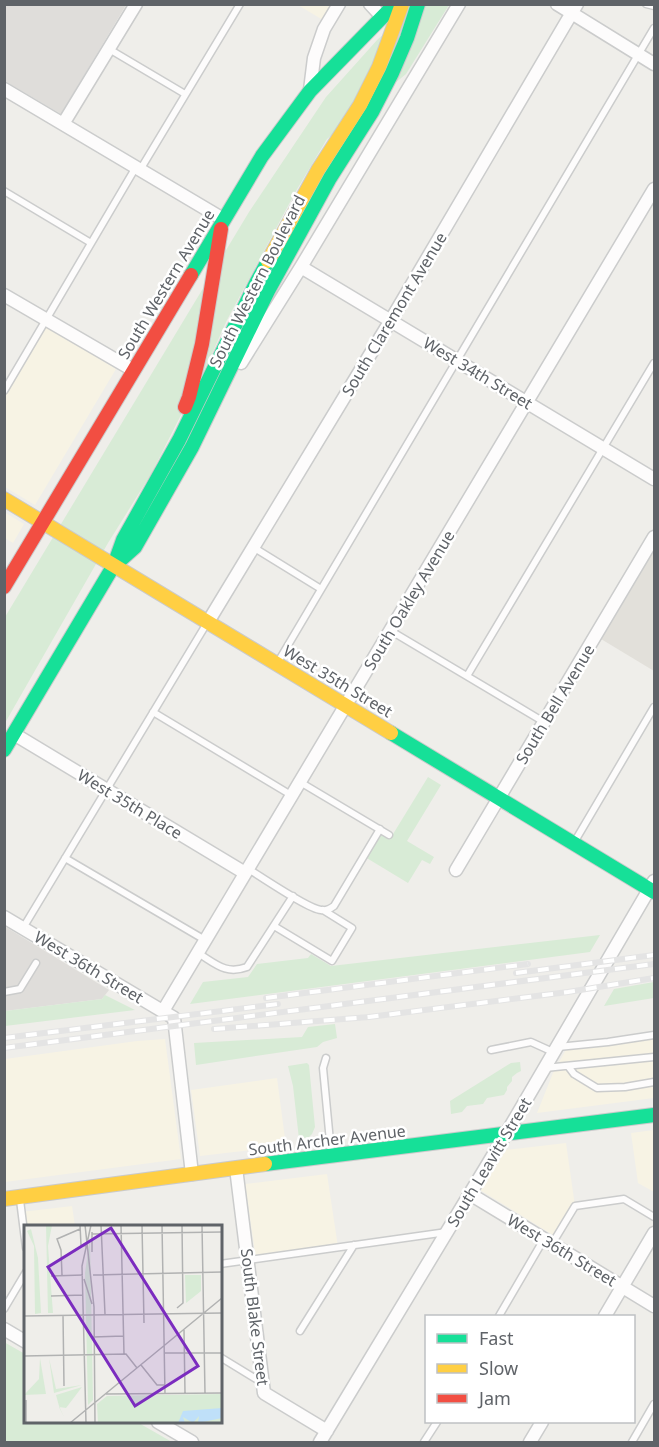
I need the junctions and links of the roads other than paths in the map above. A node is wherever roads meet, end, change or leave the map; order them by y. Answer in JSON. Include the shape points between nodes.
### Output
{"nodes":[{"id":1,"x":136,"y":4,"type":"edge"},
{"id":2,"x":240,"y":4,"type":"edge"},
{"id":3,"x":339,"y":4,"type":"edge"},
{"id":4,"x":370,"y":4,"type":"edge"},
{"id":5,"x":395,"y":4,"type":"edge"},
{"id":6,"x":402,"y":4,"type":"edge"},
{"id":7,"x":459,"y":4,"type":"edge"},
{"id":8,"x":557,"y":4,"type":"edge"},
{"id":9,"x":646,"y":4,"type":"edge"},
{"id":10,"x":418,"y":6,"type":"edge"},
{"id":11,"x":654,"y":6,"type":"edge"},
{"id":12,"x":574,"y":9,"type":"edge"},
{"id":13,"x":382,"y":17,"type":"junction"},
{"id":14,"x":654,"y":28,"type":"edge"},
{"id":15,"x":109,"y":48,"type":"junction"},
{"id":16,"x":639,"y":54,"type":"junction"},
{"id":17,"x":654,"y":63,"type":"edge"},
{"id":18,"x":4,"y":89,"type":"edge"},
{"id":19,"x":310,"y":91,"type":"junction"},
{"id":20,"x":185,"y":94,"type":"junction"},
{"id":21,"x":63,"y":124,"type":"junction"},
{"id":22,"x":138,"y":168,"type":"junction"},
{"id":23,"x":654,"y":189,"type":"edge"},
{"id":24,"x":4,"y":191,"type":"edge"},
{"id":25,"x":223,"y":219,"type":"junction"},
{"id":26,"x":92,"y":243,"type":"junction"},
{"id":27,"x":301,"y":267,"type":"junction"},
{"id":28,"x":4,"y":295,"type":"edge"},
{"id":29,"x":47,"y":320,"type":"junction"},
{"id":30,"x":391,"y":320,"type":"junction"},
{"id":31,"x":457,"y":360,"type":"junction"},
{"id":32,"x":654,"y":363,"type":"edge"},
{"id":33,"x":133,"y":370,"type":"junction"},
{"id":34,"x":4,"y":392,"type":"edge"},
{"id":35,"x":527,"y":402,"type":"junction"},
{"id":36,"x":208,"y":415,"type":"junction"},
{"id":37,"x":604,"y":448,"type":"junction"},
{"id":38,"x":654,"y":479,"type":"edge"},
{"id":39,"x":156,"y":482,"type":"junction"},
{"id":40,"x":4,"y":499,"type":"edge"},
{"id":41,"x":43,"y":522,"type":"junction"},
{"id":42,"x":654,"y":537,"type":"edge"},
{"id":43,"x":253,"y":547,"type":"junction"},
{"id":44,"x":114,"y":565,"type":"junction"},
{"id":45,"x":4,"y":587,"type":"edge"},
{"id":46,"x":321,"y":589,"type":"junction"},
{"id":47,"x":208,"y":622,"type":"junction"},
{"id":48,"x":390,"y":631,"type":"junction"},
{"id":49,"x":277,"y":664,"type":"junction"},
{"id":50,"x":467,"y":676,"type":"junction"},
{"id":51,"x":346,"y":705,"type":"junction"},
{"id":52,"x":654,"y":707,"type":"edge"},
{"id":53,"x":153,"y":712,"type":"junction"},
{"id":54,"x":545,"y":722,"type":"junction"},
{"id":55,"x":14,"y":734,"type":"junction"},
{"id":56,"x":4,"y":750,"type":"edge"},
{"id":57,"x":300,"y":782,"type":"junction"},
{"id":58,"x":106,"y":789,"type":"junction"},
{"id":59,"x":292,"y":796,"type":"junction"},
{"id":60,"x":500,"y":798,"type":"junction"},
{"id":61,"x":380,"y":829,"type":"junction"},
{"id":62,"x":389,"y":835,"type":"dead end"},
{"id":63,"x":573,"y":843,"type":"junction"},
{"id":64,"x":65,"y":858,"type":"junction"},
{"id":65,"x":456,"y":870,"type":"dead end"},
{"id":66,"x":247,"y":871,"type":"junction"},
{"id":67,"x":653,"y":887,"type":"edge"},
{"id":68,"x":293,"y":896,"type":"junction"},
{"id":69,"x":323,"y":910,"type":"junction"},
{"id":70,"x":4,"y":917,"type":"edge"},
{"id":71,"x":274,"y":926,"type":"junction"},
{"id":72,"x":23,"y":928,"type":"junction"},
{"id":73,"x":205,"y":940,"type":"junction"},
{"id":74,"x":198,"y":953,"type":"junction"},
{"id":75,"x":36,"y":963,"type":"dead end"},
{"id":76,"x":4,"y":992,"type":"edge"},
{"id":77,"x":168,"y":1014,"type":"junction"},
{"id":78,"x":654,"y":1035,"type":"edge"},
{"id":79,"x":491,"y":1050,"type":"dead end"},
{"id":80,"x":555,"y":1050,"type":"junction"},
{"id":81,"x":326,"y":1058,"type":"dead end"},
{"id":82,"x":654,"y":1058,"type":"edge"},
{"id":83,"x":568,"y":1066,"type":"junction"},
{"id":84,"x":545,"y":1068,"type":"junction"},
{"id":85,"x":654,"y":1082,"type":"edge"},
{"id":86,"x":654,"y":1115,"type":"edge"},
{"id":87,"x":506,"y":1134,"type":"junction"},
{"id":88,"x":331,"y":1155,"type":"junction"},
{"id":89,"x":236,"y":1168,"type":"junction"},
{"id":90,"x":192,"y":1174,"type":"junction"},
{"id":91,"x":470,"y":1194,"type":"junction"},
{"id":92,"x":19,"y":1197,"type":"junction"},
{"id":93,"x":4,"y":1199,"type":"edge"},
{"id":94,"x":654,"y":1217,"type":"edge"},
{"id":95,"x":448,"y":1232,"type":"junction"},
{"id":96,"x":24,"y":1233,"type":"edge"},
{"id":97,"x":654,"y":1233,"type":"edge"},
{"id":98,"x":548,"y":1241,"type":"junction"},
{"id":99,"x":354,"y":1245,"type":"junction"},
{"id":100,"x":248,"y":1260,"type":"junction"},
{"id":101,"x":222,"y":1264,"type":"edge"},
{"id":102,"x":24,"y":1275,"type":"edge"},
{"id":103,"x":622,"y":1286,"type":"junction"},
{"id":104,"x":654,"y":1306,"type":"edge"},
{"id":105,"x":4,"y":1309,"type":"edge"},
{"id":106,"x":500,"y":1315,"type":"edge"},
{"id":107,"x":606,"y":1315,"type":"edge"},
{"id":108,"x":4,"y":1329,"type":"edge"},
{"id":109,"x":300,"y":1331,"type":"dead end"},
{"id":110,"x":24,"y":1341,"type":"edge"},
{"id":111,"x":222,"y":1359,"type":"edge"},
{"id":112,"x":263,"y":1383,"type":"junction"},
{"id":113,"x":654,"y":1404,"type":"edge"},
{"id":114,"x":160,"y":1423,"type":"edge"},
{"id":115,"x":436,"y":1423,"type":"edge"},
{"id":116,"x":541,"y":1423,"type":"edge"},
{"id":117,"x":327,"y":1431,"type":"junction"},
{"id":118,"x":192,"y":1443,"type":"edge"},
{"id":119,"x":321,"y":1443,"type":"edge"},
{"id":120,"x":424,"y":1443,"type":"edge"},
{"id":121,"x":530,"y":1443,"type":"edge"},
{"id":122,"x":632,"y":1443,"type":"edge"}],
"edges":[{"from":1,"to":15,"type":"street"},
{"from":2,"to":20,"type":"lane"},
{"from":3,"to":19,"type":"street","via":[[324,29],[314,58]]},
{"from":4,"to":13,"type":"street"},
{"from":5,"to":13,"type":"main road","name":"South Western Avenue"},
{"from":6,"to":39,"type":"main road","name":"South Western Boulevard","via":[[379,68],[360,105],[318,170],[255,285]]},
{"from":7,"to":27,"type":"street"},
{"from":8,"to":12,"type":"street"},
{"from":9,"to":11,"type":"lane"},
{"from":10,"to":36,"type":"main road","name":"South Western Boulevard","via":[[392,74],[272,282]]},
{"from":12,"to":16,"type":"street"},
{"from":12,"to":30,"type":"street","name":"South Claremont Avenue"},
{"from":13,"to":19,"type":"main road","name":"South Western Avenue"},
{"from":14,"to":16,"type":"lane"},
{"from":15,"to":20,"type":"lane"},
{"from":15,"to":21,"type":"street"},
{"from":16,"to":17,"type":"street"},
{"from":16,"to":31,"type":"lane"},
{"from":18,"to":21,"type":"street"},
{"from":19,"to":25,"type":"main road","name":"South Western Avenue","via":[[262,156]]},
{"from":20,"to":22,"type":"lane"},
{"from":21,"to":22,"type":"street"},
{"from":22,"to":25,"type":"street"},
{"from":22,"to":26,"type":"lane"},
{"from":23,"to":35,"type":"street","name":"South Oakley Avenue"},
{"from":24,"to":26,"type":"lane"},
{"from":25,"to":33,"type":"main road","name":"South Western Avenue"},
{"from":25,"to":39,"type":"main road","via":[[189,397]]},
{"from":26,"to":29,"type":"lane"},
{"from":27,"to":30,"type":"street","name":"West 34th Street"},
{"from":27,"to":36,"type":"street"},
{"from":28,"to":29,"type":"street"},
{"from":29,"to":33,"type":"street"},
{"from":29,"to":34,"type":"lane"},
{"from":30,"to":31,"type":"street","name":"West 34th Street"},
{"from":30,"to":43,"type":"street","name":"South Claremont Avenue"},
{"from":31,"to":35,"type":"street","name":"West 34th Street"},
{"from":31,"to":46,"type":"lane"},
{"from":32,"to":37,"type":"lane"},
{"from":33,"to":41,"type":"main road","name":"South Western Avenue"},
{"from":35,"to":37,"type":"street","name":"West 34th Street"},
{"from":35,"to":48,"type":"street","name":"South Oakley Avenue"},
{"from":36,"to":44,"type":"main road","name":"South Western Boulevard","via":[[135,547]]},
{"from":37,"to":38,"type":"street","name":"West 34th Street"},
{"from":37,"to":50,"type":"lane"},
{"from":39,"to":44,"type":"main road","name":"South Western Boulevard","via":[[123,540]]},
{"from":40,"to":41,"type":"main road","name":"West 35th Street"},
{"from":41,"to":44,"type":"main road","name":"West 35th Street"},
{"from":41,"to":45,"type":"main road","name":"South Western Avenue"},
{"from":42,"to":54,"type":"street","name":"South Bell Avenue"},
{"from":43,"to":46,"type":"lane"},
{"from":43,"to":47,"type":"street","name":"South Claremont Avenue"},
{"from":44,"to":47,"type":"main road","name":"West 35th Street"},
{"from":44,"to":55,"type":"main road","name":"South Western Boulevard"},
{"from":46,"to":49,"type":"lane"},
{"from":47,"to":49,"type":"main road","name":"West 35th Street"},
{"from":47,"to":53,"type":"lane"},
{"from":48,"to":50,"type":"lane"},
{"from":48,"to":51,"type":"street","name":"South Oakley Avenue"},
{"from":49,"to":51,"type":"main road","name":"West 35th Street"},
{"from":50,"to":54,"type":"lane"},
{"from":51,"to":57,"type":"street","name":"South Oakley Avenue"},
{"from":51,"to":60,"type":"main road","name":"West 35th Street"},
{"from":52,"to":63,"type":"lane"},
{"from":53,"to":58,"type":"lane"},
{"from":53,"to":59,"type":"lane"},
{"from":54,"to":60,"type":"street","name":"South Bell Avenue"},
{"from":55,"to":56,"type":"main road","name":"South Western Boulevard"},
{"from":55,"to":58,"type":"street","name":"West 35th Place"},
{"from":57,"to":59,"type":"street","name":"South Oakley Avenue"},
{"from":57,"to":61,"type":"lane"},
{"from":58,"to":64,"type":"lane"},
{"from":58,"to":66,"type":"street","name":"West 35th Place"},
{"from":59,"to":66,"type":"street","name":"South Oakley Avenue"},
{"from":60,"to":63,"type":"main road","name":"West 35th Street"},
{"from":60,"to":65,"type":"street","name":"South Bell Avenue"},
{"from":61,"to":62,"type":"lane"},
{"from":61,"to":69,"type":"lane","via":[[334,906]]},
{"from":63,"to":67,"type":"main road","name":"West 35th Street"},
{"from":64,"to":72,"type":"lane"},
{"from":64,"to":73,"type":"lane"},
{"from":66,"to":68,"type":"lane"},
{"from":66,"to":73,"type":"street","name":"South Oakley Avenue"},
{"from":67,"to":80,"type":"street","name":"South Leavitt Street"},
{"from":68,"to":69,"type":"lane"},
{"from":68,"to":71,"type":"lane"},
{"from":69,"to":71,"type":"lane","via":[[352,928],[332,961]]},
{"from":70,"to":72,"type":"street","name":"West 36th Street"},
{"from":71,"to":74,"type":"lane","via":[[247,967],[237,971],[226,970]]},
{"from":72,"to":77,"type":"street","name":"West 36th Street"},
{"from":73,"to":74,"type":"street","name":"South Oakley Avenue"},
{"from":74,"to":77,"type":"street","name":"South Oakley Avenue"},
{"from":75,"to":76,"type":"lane","via":[[20,989]]},
{"from":77,"to":90,"type":"street"},
{"from":78,"to":80,"type":"lane"},
{"from":79,"to":80,"type":"lane","via":[[531,1042]]},
{"from":80,"to":84,"type":"street","name":"South Leavitt Street"},
{"from":81,"to":88,"type":"lane","via":[[322,1068]]},
{"from":82,"to":83,"type":"lane"},
{"from":83,"to":84,"type":"lane"},
{"from":83,"to":85,"type":"lane","via":[[597,1088]]},
{"from":84,"to":87,"type":"street","name":"South Leavitt Street"},
{"from":86,"to":87,"type":"main road","name":"South Archer Avenue"},
{"from":87,"to":88,"type":"main road","name":"South Archer Avenue"},
{"from":87,"to":91,"type":"street","name":"South Leavitt Street"},
{"from":88,"to":89,"type":"main road","name":"South Archer Avenue"},
{"from":89,"to":90,"type":"main road","name":"South Archer Avenue"},
{"from":89,"to":100,"type":"street","name":"South Blake Street"},
{"from":90,"to":92,"type":"main road","name":"South Archer Avenue"},
{"from":91,"to":95,"type":"street","name":"South Leavitt Street"},
{"from":91,"to":98,"type":"street","name":"West 36th Street"},
{"from":92,"to":93,"type":"main road","name":"South Archer Avenue"},
{"from":92,"to":96,"type":"lane"},
{"from":94,"to":98,"type":"lane","via":[[624,1199],[575,1206]]},
{"from":95,"to":99,"type":"lane"},
{"from":95,"to":117,"type":"street","name":"South Leavitt Street"},
{"from":97,"to":103,"type":"street"},
{"from":98,"to":103,"type":"street","name":"West 36th Street"},
{"from":98,"to":106,"type":"lane"},
{"from":99,"to":100,"type":"lane"},
{"from":99,"to":109,"type":"lane"},
{"from":100,"to":101,"type":"lane"},
{"from":100,"to":112,"type":"street","name":"South Blake Street"},
{"from":102,"to":105,"type":"lane"},
{"from":103,"to":104,"type":"street","name":"West 36th Street"},
{"from":103,"to":107,"type":"street"},
{"from":108,"to":110,"type":"street"},
{"from":111,"to":112,"type":"lane"},
{"from":112,"to":117,"type":"street","name":"South Blake Street","via":[[264,1393]]},
{"from":113,"to":122,"type":"lane"},
{"from":114,"to":118,"type":"street"},
{"from":115,"to":120,"type":"lane"},
{"from":116,"to":121,"type":"street"},
{"from":117,"to":119,"type":"street","name":"South Leavitt Street"}]}
